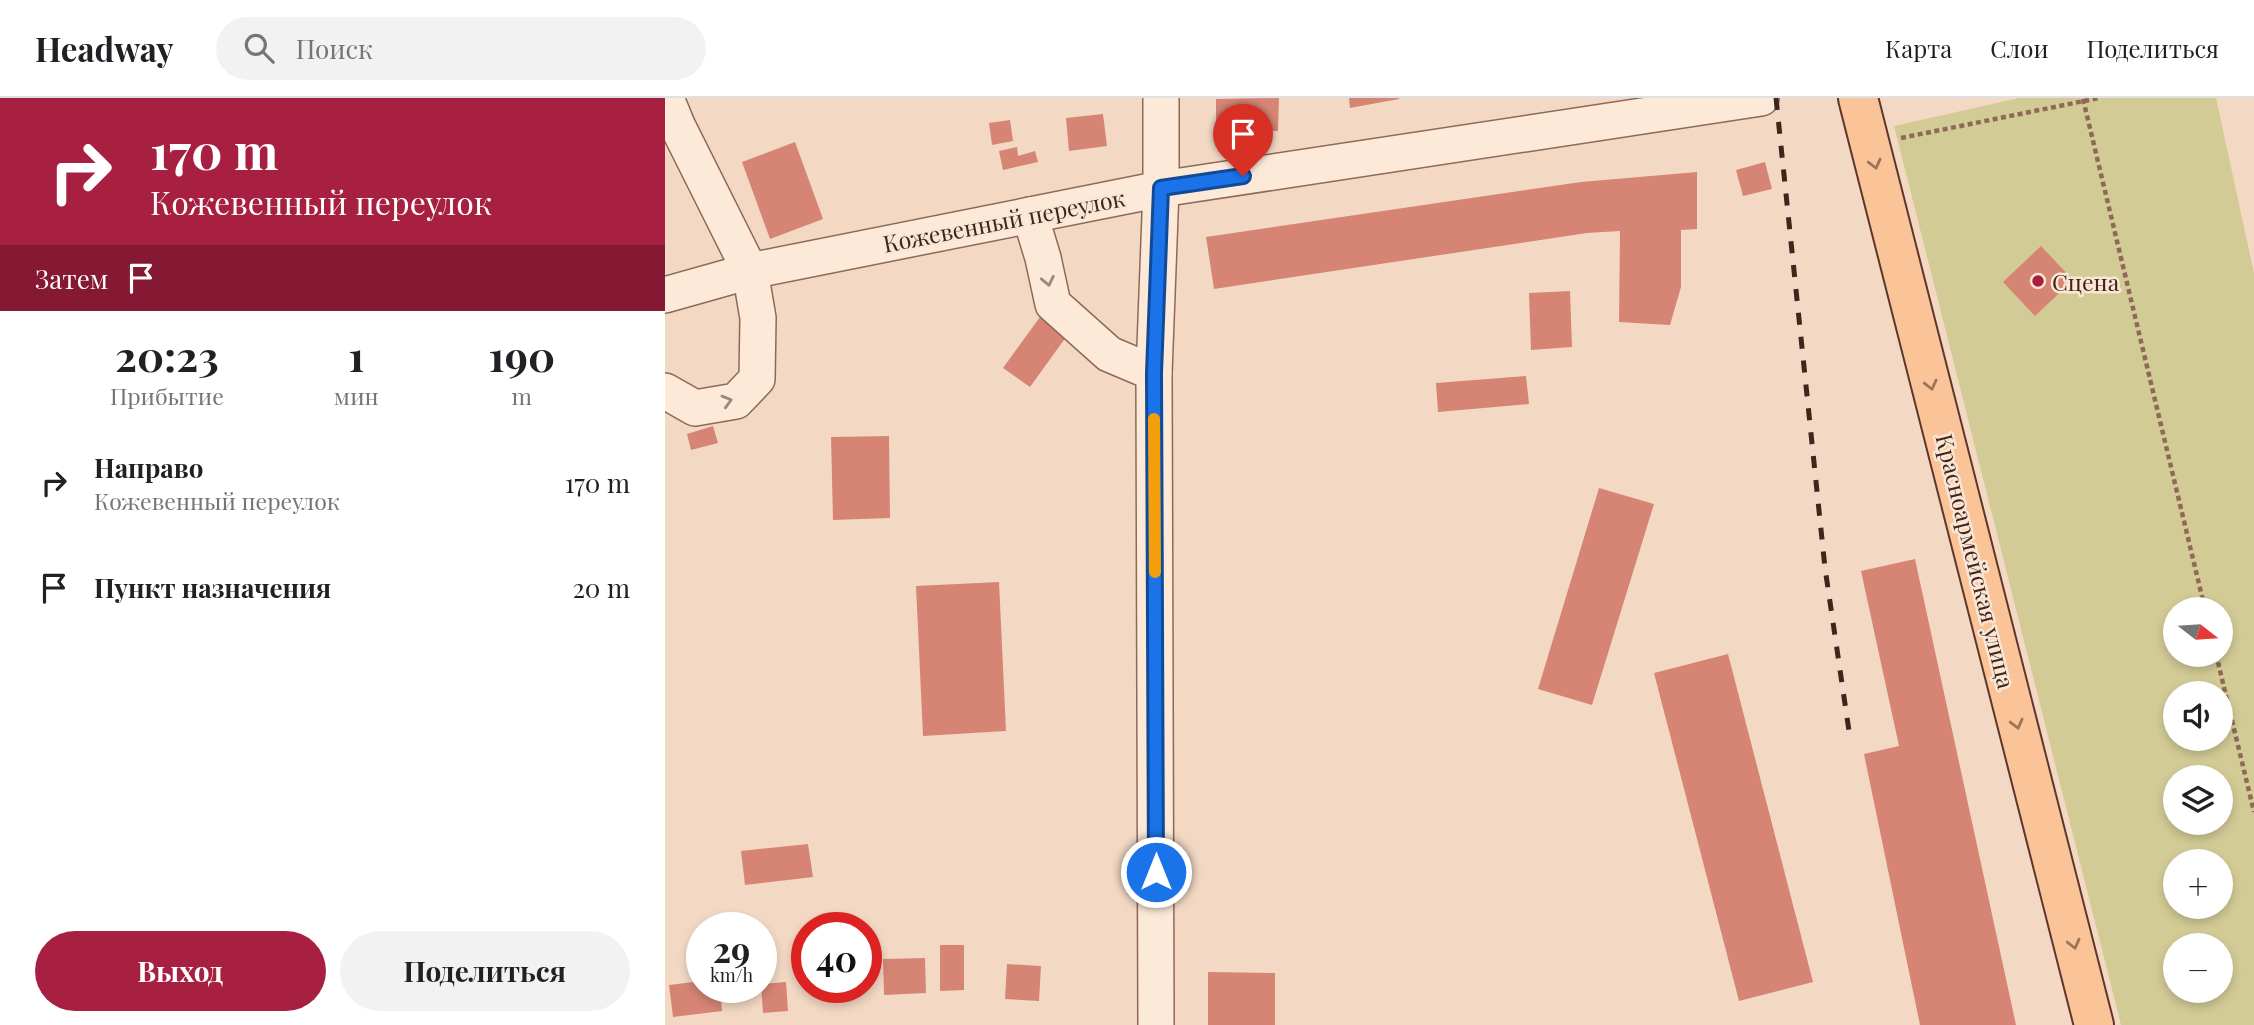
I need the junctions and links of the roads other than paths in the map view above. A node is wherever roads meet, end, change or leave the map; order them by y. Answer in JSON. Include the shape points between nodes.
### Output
{"nodes":[{"id":1,"x":666,"y":98,"type":"edge"},
{"id":2,"x":1161,"y":98,"type":"edge"},
{"id":3,"x":1761,"y":98,"type":"edge"},
{"id":4,"x":1858,"y":98,"type":"edge"},
{"id":5,"x":1722,"y":101,"type":"edge"},
{"id":6,"x":1161,"y":188,"type":"junction"},
{"id":7,"x":1030,"y":215,"type":"junction"},
{"id":8,"x":750,"y":271,"type":"junction"},
{"id":9,"x":665,"y":295,"type":"edge"},
{"id":10,"x":1154,"y":373,"type":"junction"},
{"id":11,"x":665,"y":391,"type":"edge"},
{"id":12,"x":1156,"y":1025,"type":"edge"},
{"id":13,"x":2094,"y":1025,"type":"edge"}],
"edges":[{"from":1,"to":8,"type":"street"},
{"from":2,"to":6,"type":"street"},
{"from":3,"to":5,"type":"street","name":"Кожевенный переулок"},
{"from":4,"to":13,"type":"main road","name":"Красноармейская улица","one_way":true},
{"from":5,"to":6,"type":"street","name":"Кожевенный переулок"},
{"from":6,"to":7,"type":"street","name":"Кожевенный переулок"},
{"from":6,"to":10,"type":"street"},
{"from":7,"to":8,"type":"street","name":"Кожевенный переулок"},
{"from":7,"to":10,"type":"street","one_way":true,"via":[[1053,304],[1109,354]]},
{"from":8,"to":9,"type":"street","name":"Кожевенный переулок"},
{"from":11,"to":8,"type":"street","one_way":true,"via":[[695,408],[736,401],[757,379],[758,318]]},
{"from":10,"to":12,"type":"street"}]}
